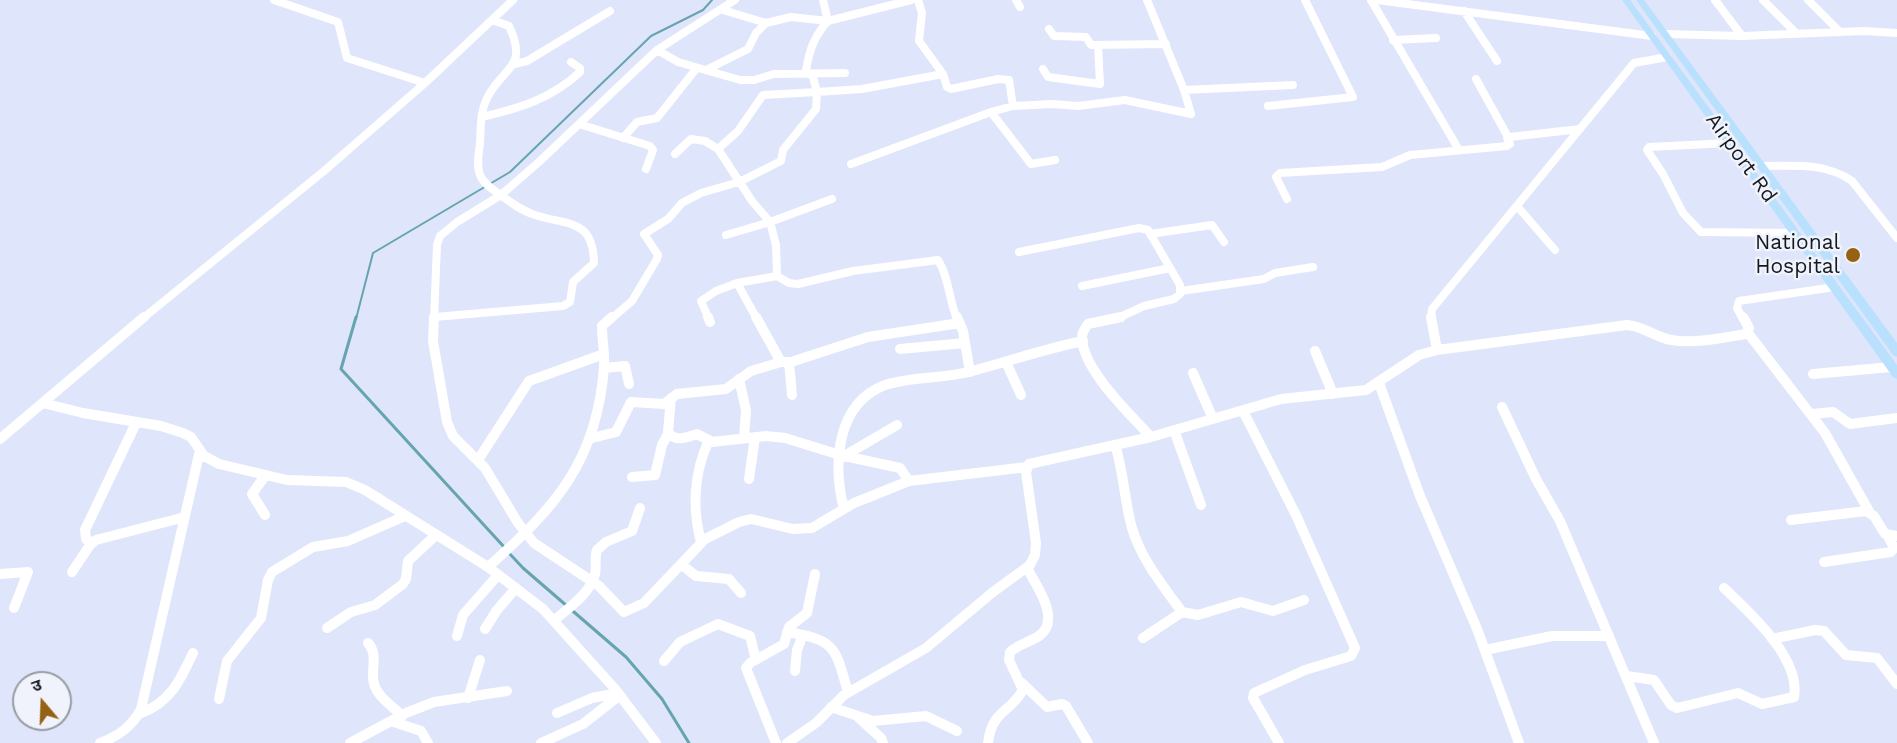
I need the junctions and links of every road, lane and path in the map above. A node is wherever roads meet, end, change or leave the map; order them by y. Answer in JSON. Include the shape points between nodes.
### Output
{"nodes":[{"id":1,"x":274,"y":0,"type":"edge"},
{"id":2,"x":513,"y":0,"type":"edge"},
{"id":3,"x":735,"y":0,"type":"edge"},
{"id":4,"x":823,"y":0,"type":"edge"},
{"id":5,"x":911,"y":0,"type":"edge"},
{"id":6,"x":918,"y":0,"type":"edge"},
{"id":7,"x":1147,"y":0,"type":"edge"},
{"id":8,"x":1305,"y":0,"type":"edge"},
{"id":9,"x":1371,"y":0,"type":"edge"},
{"id":10,"x":1377,"y":0,"type":"edge"},
{"id":11,"x":1406,"y":0,"type":"edge"},
{"id":12,"x":1626,"y":0,"type":"edge"},
{"id":13,"x":1640,"y":0,"type":"edge"},
{"id":14,"x":1714,"y":0,"type":"edge"},
{"id":15,"x":1763,"y":0,"type":"edge"},
{"id":16,"x":1808,"y":0,"type":"edge"},
{"id":17,"x":723,"y":10,"type":"junction"},
{"id":18,"x":610,"y":11,"type":"dead end"},
{"id":19,"x":1464,"y":11,"type":"junction"},
{"id":20,"x":492,"y":20,"type":"junction"},
{"id":21,"x":828,"y":21,"type":"junction"},
{"id":22,"x":765,"y":22,"type":"junction"},
{"id":23,"x":1049,"y":29,"type":"dead end"},
{"id":24,"x":1840,"y":32,"type":"junction"},
{"id":25,"x":1796,"y":33,"type":"junction"},
{"id":26,"x":1897,"y":33,"type":"edge"},
{"id":27,"x":1650,"y":34,"type":"junction"},
{"id":28,"x":1666,"y":34,"type":"junction"},
{"id":29,"x":1742,"y":36,"type":"junction"},
{"id":30,"x":1436,"y":38,"type":"dead end"},
{"id":31,"x":1393,"y":40,"type":"junction"},
{"id":32,"x":1166,"y":44,"type":"junction"},
{"id":33,"x":1098,"y":45,"type":"junction"},
{"id":34,"x":657,"y":50,"type":"junction"},
{"id":35,"x":1667,"y":57,"type":"junction"},
{"id":36,"x":1497,"y":61,"type":"dead end"},
{"id":37,"x":571,"y":62,"type":"dead end"},
{"id":38,"x":515,"y":64,"type":"junction"},
{"id":39,"x":696,"y":69,"type":"junction"},
{"id":40,"x":1043,"y":69,"type":"dead end"},
{"id":41,"x":706,"y":70,"type":"junction"},
{"id":42,"x":808,"y":73,"type":"junction"},
{"id":43,"x":845,"y":73,"type":"dead end"},
{"id":44,"x":943,"y":74,"type":"junction"},
{"id":45,"x":1476,"y":80,"type":"dead end"},
{"id":46,"x":425,"y":83,"type":"junction"},
{"id":47,"x":1293,"y":85,"type":"dead end"},
{"id":48,"x":1184,"y":90,"type":"junction"},
{"id":49,"x":817,"y":92,"type":"junction"},
{"id":50,"x":1013,"y":106,"type":"junction"},
{"id":51,"x":1268,"y":106,"type":"dead end"},
{"id":52,"x":991,"y":112,"type":"junction"},
{"id":53,"x":482,"y":117,"type":"junction"},
{"id":54,"x":579,"y":124,"type":"junction"},
{"id":55,"x":1580,"y":129,"type":"junction"},
{"id":56,"x":1508,"y":137,"type":"junction"},
{"id":57,"x":623,"y":138,"type":"junction"},
{"id":58,"x":1730,"y":143,"type":"junction"},
{"id":59,"x":718,"y":149,"type":"junction"},
{"id":60,"x":1459,"y":150,"type":"junction"},
{"id":61,"x":675,"y":154,"type":"dead end"},
{"id":62,"x":1055,"y":160,"type":"dead end"},
{"id":63,"x":851,"y":164,"type":"dead end"},
{"id":64,"x":1761,"y":166,"type":"junction"},
{"id":65,"x":646,"y":169,"type":"dead end"},
{"id":66,"x":739,"y":182,"type":"junction"},
{"id":67,"x":499,"y":193,"type":"junction"},
{"id":68,"x":832,"y":199,"type":"dead end"},
{"id":69,"x":1287,"y":199,"type":"dead end"},
{"id":70,"x":1518,"y":206,"type":"junction"},
{"id":71,"x":770,"y":222,"type":"junction"},
{"id":72,"x":1796,"y":233,"type":"junction"},
{"id":73,"x":1150,"y":234,"type":"junction"},
{"id":74,"x":726,"y":235,"type":"dead end"},
{"id":75,"x":1897,"y":238,"type":"edge"},
{"id":76,"x":1224,"y":242,"type":"dead end"},
{"id":77,"x":1555,"y":250,"type":"dead end"},
{"id":78,"x":1019,"y":252,"type":"dead end"},
{"id":79,"x":1313,"y":267,"type":"dead end"},
{"id":80,"x":1170,"y":268,"type":"junction"},
{"id":81,"x":777,"y":276,"type":"junction"},
{"id":82,"x":737,"y":283,"type":"junction"},
{"id":83,"x":1082,"y":286,"type":"dead end"},
{"id":84,"x":1835,"y":287,"type":"junction"},
{"id":85,"x":1181,"y":291,"type":"junction"},
{"id":86,"x":435,"y":316,"type":"junction"},
{"id":87,"x":710,"y":322,"type":"dead end"},
{"id":88,"x":960,"y":323,"type":"junction"},
{"id":89,"x":1748,"y":333,"type":"junction"},
{"id":90,"x":1083,"y":341,"type":"junction"},
{"id":91,"x":965,"y":343,"type":"junction"},
{"id":92,"x":900,"y":349,"type":"dead end"},
{"id":93,"x":1437,"y":350,"type":"junction"},
{"id":94,"x":1315,"y":351,"type":"dead end"},
{"id":95,"x":1897,"y":352,"type":"edge"},
{"id":96,"x":604,"y":354,"type":"junction"},
{"id":97,"x":785,"y":362,"type":"junction"},
{"id":98,"x":1006,"y":362,"type":"junction"},
{"id":99,"x":604,"y":368,"type":"junction"},
{"id":100,"x":1894,"y":370,"type":"edge"},
{"id":101,"x":970,"y":372,"type":"junction"},
{"id":102,"x":1193,"y":373,"type":"dead end"},
{"id":103,"x":1814,"y":374,"type":"dead end"},
{"id":104,"x":739,"y":379,"type":"junction"},
{"id":105,"x":1379,"y":383,"type":"junction"},
{"id":106,"x":629,"y":384,"type":"dead end"},
{"id":107,"x":1333,"y":394,"type":"junction"},
{"id":108,"x":792,"y":395,"type":"dead end"},
{"id":109,"x":1021,"y":395,"type":"dead end"},
{"id":110,"x":671,"y":398,"type":"junction"},
{"id":111,"x":43,"y":404,"type":"junction"},
{"id":112,"x":1502,"y":407,"type":"dead end"},
{"id":113,"x":1242,"y":411,"type":"junction"},
{"id":114,"x":1812,"y":414,"type":"junction"},
{"id":115,"x":1897,"y":418,"type":"edge"},
{"id":116,"x":1213,"y":419,"type":"junction"},
{"id":117,"x":136,"y":423,"type":"junction"},
{"id":118,"x":897,"y":425,"type":"dead end"},
{"id":119,"x":1174,"y":430,"type":"junction"},
{"id":120,"x":668,"y":434,"type":"junction"},
{"id":121,"x":755,"y":437,"type":"junction"},
{"id":122,"x":1150,"y":437,"type":"junction"},
{"id":123,"x":592,"y":438,"type":"junction"},
{"id":124,"x":744,"y":438,"type":"junction"},
{"id":125,"x":0,"y":439,"type":"edge"},
{"id":126,"x":709,"y":440,"type":"junction"},
{"id":127,"x":1114,"y":445,"type":"junction"},
{"id":128,"x":200,"y":450,"type":"junction"},
{"id":129,"x":842,"y":456,"type":"junction"},
{"id":130,"x":478,"y":460,"type":"junction"},
{"id":131,"x":1027,"y":467,"type":"junction"},
{"id":132,"x":265,"y":476,"type":"junction"},
{"id":133,"x":632,"y":477,"type":"dead end"},
{"id":134,"x":749,"y":479,"type":"dead end"},
{"id":135,"x":909,"y":481,"type":"junction"},
{"id":136,"x":1201,"y":505,"type":"dead end"},
{"id":137,"x":640,"y":508,"type":"dead end"},
{"id":138,"x":844,"y":509,"type":"junction"},
{"id":139,"x":1870,"y":513,"type":"junction"},
{"id":140,"x":265,"y":515,"type":"dead end"},
{"id":141,"x":405,"y":516,"type":"junction"},
{"id":142,"x":185,"y":518,"type":"junction"},
{"id":143,"x":1791,"y":520,"type":"dead end"},
{"id":144,"x":436,"y":535,"type":"junction"},
{"id":145,"x":522,"y":536,"type":"junction"},
{"id":146,"x":1893,"y":536,"type":"edge"},
{"id":147,"x":700,"y":542,"type":"junction"},
{"id":148,"x":92,"y":543,"type":"junction"},
{"id":149,"x":1824,"y":562,"type":"dead end"},
{"id":150,"x":491,"y":565,"type":"junction"},
{"id":151,"x":682,"y":565,"type":"junction"},
{"id":152,"x":1028,"y":568,"type":"junction"},
{"id":153,"x":72,"y":572,"type":"dead end"},
{"id":154,"x":0,"y":574,"type":"edge"},
{"id":155,"x":815,"y":574,"type":"dead end"},
{"id":156,"x":498,"y":575,"type":"junction"},
{"id":157,"x":588,"y":587,"type":"junction"},
{"id":158,"x":516,"y":588,"type":"junction"},
{"id":159,"x":1725,"y":588,"type":"dead end"},
{"id":160,"x":741,"y":593,"type":"dead end"},
{"id":161,"x":1304,"y":600,"type":"dead end"},
{"id":162,"x":14,"y":608,"type":"dead end"},
{"id":163,"x":1182,"y":612,"type":"junction"},
{"id":164,"x":555,"y":620,"type":"junction"},
{"id":165,"x":327,"y":628,"type":"dead end"},
{"id":166,"x":485,"y":629,"type":"dead end"},
{"id":167,"x":787,"y":632,"type":"junction"},
{"id":168,"x":803,"y":635,"type":"junction"},
{"id":169,"x":457,"y":636,"type":"dead end"},
{"id":170,"x":1610,"y":636,"type":"junction"},
{"id":171,"x":1143,"y":638,"type":"dead end"},
{"id":172,"x":1772,"y":639,"type":"junction"},
{"id":173,"x":368,"y":643,"type":"dead end"},
{"id":174,"x":1485,"y":650,"type":"junction"},
{"id":175,"x":193,"y":653,"type":"dead end"},
{"id":176,"x":480,"y":660,"type":"dead end"},
{"id":177,"x":756,"y":660,"type":"junction"},
{"id":178,"x":664,"y":661,"type":"dead end"},
{"id":179,"x":795,"y":670,"type":"dead end"},
{"id":180,"x":1627,"y":676,"type":"junction"},
{"id":181,"x":1022,"y":683,"type":"junction"},
{"id":182,"x":1897,"y":684,"type":"edge"},
{"id":183,"x":507,"y":691,"type":"dead end"},
{"id":184,"x":848,"y":693,"type":"junction"},
{"id":185,"x":619,"y":694,"type":"junction"},
{"id":186,"x":468,"y":698,"type":"junction"},
{"id":187,"x":219,"y":699,"type":"dead end"},
{"id":188,"x":831,"y":707,"type":"junction"},
{"id":189,"x":557,"y":713,"type":"dead end"},
{"id":190,"x":139,"y":714,"type":"junction"},
{"id":191,"x":396,"y":718,"type":"junction"},
{"id":192,"x":859,"y":718,"type":"junction"},
{"id":193,"x":957,"y":731,"type":"dead end"},
{"id":194,"x":118,"y":739,"type":"edge"},
{"id":195,"x":100,"y":743,"type":"edge"},
{"id":196,"x":350,"y":743,"type":"edge"},
{"id":197,"x":428,"y":743,"type":"edge"},
{"id":198,"x":541,"y":743,"type":"edge"},
{"id":199,"x":656,"y":743,"type":"edge"},
{"id":200,"x":776,"y":743,"type":"edge"},
{"id":201,"x":787,"y":743,"type":"edge"},
{"id":202,"x":884,"y":743,"type":"edge"},
{"id":203,"x":988,"y":743,"type":"edge"},
{"id":204,"x":1088,"y":743,"type":"edge"},
{"id":205,"x":1279,"y":743,"type":"edge"},
{"id":206,"x":1520,"y":743,"type":"edge"},
{"id":207,"x":1654,"y":743,"type":"edge"}],
"edges":[{"from":1,"to":46,"type":"street","via":[[338,22],[347,58]]},
{"from":2,"to":20,"type":"street"},
{"from":3,"to":17,"type":"street"},
{"from":4,"to":21,"type":"street"},
{"from":5,"to":21,"type":"street"},
{"from":6,"to":44,"type":"street","via":[[923,16],[919,41]]},
{"from":7,"to":32,"type":"street"},
{"from":8,"to":51,"type":"street","via":[[1353,97]]},
{"from":9,"to":31,"type":"street"},
{"from":10,"to":19,"type":"street"},
{"from":11,"to":27,"type":"street"},
{"from":12,"to":27,"type":"main road","name":"Airport Rd"},
{"from":13,"to":28,"type":"main road"},
{"from":14,"to":29,"type":"street"},
{"from":15,"to":25,"type":"street"},
{"from":16,"to":24,"type":"street"},
{"from":17,"to":22,"type":"street"},
{"from":17,"to":34,"type":"street"},
{"from":18,"to":38,"type":"street","via":[[527,61]]},
{"from":19,"to":27,"type":"street"},
{"from":19,"to":36,"type":"street"},
{"from":20,"to":38,"type":"street","via":[[504,23],[513,33],[518,53]]},
{"from":20,"to":46,"type":"street"},
{"from":21,"to":22,"type":"street","via":[[791,17]]},
{"from":21,"to":42,"type":"street","via":[[814,36]]},
{"from":22,"to":41,"type":"street","via":[[748,50]]},
{"from":23,"to":33,"type":"street","via":[[1054,36],[1086,37],[1090,44]]},
{"from":24,"to":25,"type":"street"},
{"from":24,"to":26,"type":"street"},
{"from":25,"to":29,"type":"street"},
{"from":27,"to":35,"type":"main road","name":"Airport Rd"},
{"from":28,"to":29,"type":"street"},
{"from":28,"to":64,"type":"main road"},
{"from":30,"to":31,"type":"street"},
{"from":31,"to":60,"type":"street"},
{"from":32,"to":33,"type":"street"},
{"from":32,"to":48,"type":"street"},
{"from":33,"to":40,"type":"street","via":[[1101,84],[1048,77]]},
{"from":34,"to":39,"type":"street"},
{"from":34,"to":54,"type":"street"},
{"from":35,"to":55,"type":"street","via":[[1630,65]]},
{"from":35,"to":58,"type":"main road","name":"Airport Rd"},
{"from":37,"to":53,"type":"street","via":[[580,72],[553,96]]},
{"from":38,"to":53,"type":"street","via":[[489,94]]},
{"from":39,"to":41,"type":"street"},
{"from":39,"to":57,"type":"street","via":[[662,114],[654,120],[637,122]]},
{"from":41,"to":42,"type":"street","via":[[744,80]]},
{"from":42,"to":43,"type":"street"},
{"from":42,"to":49,"type":"street","via":[[813,76]]},
{"from":44,"to":49,"type":"street","via":[[862,89]]},
{"from":44,"to":50,"type":"street","via":[[951,89],[1009,80]]},
{"from":45,"to":56,"type":"street"},
{"from":46,"to":111,"type":"street"},
{"from":47,"to":48,"type":"street"},
{"from":48,"to":50,"type":"street","via":[[1191,114],[1125,100],[1078,106]]},
{"from":49,"to":59,"type":"street","via":[[763,95],[738,131]]},
{"from":49,"to":66,"type":"street","via":[[816,109],[783,150],[781,161]]},
{"from":50,"to":52,"type":"street"},
{"from":52,"to":62,"type":"street","via":[[1031,164]]},
{"from":52,"to":63,"type":"street"},
{"from":53,"to":67,"type":"street","via":[[481,176]]},
{"from":54,"to":57,"type":"street"},
{"from":54,"to":67,"type":"street"},
{"from":55,"to":56,"type":"street"},
{"from":55,"to":70,"type":"street"},
{"from":56,"to":60,"type":"street","via":[[1507,146]]},
{"from":57,"to":65,"type":"street","via":[[652,148]]},
{"from":58,"to":72,"type":"main road","name":"Airport Rd"},
{"from":58,"to":72,"type":"street","via":[[1647,150],[1673,196],[1701,232]]},
{"from":59,"to":61,"type":"street","via":[[691,139]]},
{"from":59,"to":66,"type":"street"},
{"from":60,"to":69,"type":"street","via":[[1406,155],[1382,166],[1280,173],[1276,177]]},
{"from":64,"to":75,"type":"street","via":[[1823,168],[1842,173]]},
{"from":64,"to":95,"type":"main road"},
{"from":66,"to":71,"type":"street"},
{"from":66,"to":96,"type":"street","via":[[682,203],[668,219],[646,232],[657,260],[632,302],[602,326]]},
{"from":67,"to":86,"type":"street","via":[[440,236],[436,245]]},
{"from":67,"to":86,"type":"street","via":[[529,214],[572,223],[586,232],[595,247],[593,265],[573,282],[570,302],[563,306]]},
{"from":68,"to":71,"type":"street"},
{"from":70,"to":77,"type":"street"},
{"from":70,"to":93,"type":"street","via":[[1432,309]]},
{"from":71,"to":74,"type":"street"},
{"from":71,"to":81,"type":"street"},
{"from":72,"to":84,"type":"main road","name":"Airport Rd"},
{"from":73,"to":76,"type":"street","via":[[1212,225]]},
{"from":73,"to":78,"type":"street","via":[[1139,228]]},
{"from":73,"to":80,"type":"street"},
{"from":79,"to":85,"type":"street","via":[[1275,273],[1264,279]]},
{"from":80,"to":83,"type":"street"},
{"from":80,"to":85,"type":"street"},
{"from":81,"to":82,"type":"street"},
{"from":81,"to":88,"type":"street","via":[[789,284],[798,284],[853,271],[938,260]]},
{"from":82,"to":87,"type":"street","via":[[701,301]]},
{"from":82,"to":97,"type":"street"},
{"from":84,"to":89,"type":"street","via":[[1739,301],[1736,305]]},
{"from":84,"to":100,"type":"main road","name":"Airport Rd"},
{"from":85,"to":90,"type":"street","via":[[1174,299],[1144,306],[1120,318],[1088,324],[1083,329]]},
{"from":86,"to":130,"type":"street","via":[[435,357],[447,422],[453,436]]},
{"from":88,"to":91,"type":"street"},
{"from":88,"to":97,"type":"street","via":[[868,337]]},
{"from":89,"to":93,"type":"street","via":[[1676,340],[1627,325]]},
{"from":89,"to":114,"type":"street"},
{"from":90,"to":98,"type":"street"},
{"from":90,"to":122,"type":"street","via":[[1098,377]]},
{"from":91,"to":92,"type":"street"},
{"from":91,"to":101,"type":"street"},
{"from":93,"to":105,"type":"street","via":[[1419,355]]},
{"from":94,"to":107,"type":"street"},
{"from":96,"to":99,"type":"street"},
{"from":96,"to":130,"type":"street","via":[[529,381]]},
{"from":97,"to":104,"type":"street","via":[[751,371]]},
{"from":97,"to":108,"type":"street"},
{"from":98,"to":101,"type":"street"},
{"from":98,"to":109,"type":"street"},
{"from":99,"to":106,"type":"street","via":[[624,366]]},
{"from":99,"to":123,"type":"street"},
{"from":100,"to":103,"type":"street"},
{"from":101,"to":129,"type":"street","via":[[875,389],[847,417],[842,429]]},
{"from":102,"to":116,"type":"street"},
{"from":104,"to":110,"type":"street","via":[[726,389]]},
{"from":104,"to":124,"type":"street","via":[[746,410]]},
{"from":105,"to":107,"type":"street","via":[[1366,390]]},
{"from":105,"to":174,"type":"street","via":[[1420,496]]},
{"from":107,"to":113,"type":"street","via":[[1281,399]]},
{"from":110,"to":120,"type":"street"},
{"from":110,"to":123,"type":"street","via":[[664,404],[631,402],[616,432]]},
{"from":111,"to":117,"type":"street"},
{"from":111,"to":125,"type":"street"},
{"from":112,"to":170,"type":"street","via":[[1560,521]]},
{"from":113,"to":116,"type":"street"},
{"from":113,"to":205,"type":"street","via":[[1292,506],[1355,650],[1351,656],[1305,670],[1254,693],[1253,698]]},
{"from":114,"to":115,"type":"street","via":[[1833,412],[1850,424]]},
{"from":114,"to":139,"type":"street"},
{"from":116,"to":119,"type":"street"},
{"from":117,"to":128,"type":"street","via":[[183,433]]},
{"from":117,"to":148,"type":"street","via":[[85,530],[86,539]]},
{"from":118,"to":129,"type":"street"},
{"from":119,"to":122,"type":"street"},
{"from":119,"to":136,"type":"street"},
{"from":120,"to":126,"type":"street","via":[[682,440],[699,434]]},
{"from":120,"to":133,"type":"street","via":[[656,474]]},
{"from":121,"to":124,"type":"street"},
{"from":121,"to":129,"type":"street","via":[[785,438]]},
{"from":121,"to":134,"type":"street"},
{"from":122,"to":127,"type":"street"},
{"from":123,"to":145,"type":"street","via":[[570,483]]},
{"from":124,"to":126,"type":"street"},
{"from":126,"to":147,"type":"street","via":[[702,454],[695,508]]},
{"from":127,"to":131,"type":"street"},
{"from":127,"to":163,"type":"street","via":[[1123,468],[1134,534]]},
{"from":128,"to":132,"type":"street","via":[[219,464]]},
{"from":128,"to":142,"type":"street"},
{"from":129,"to":135,"type":"street","via":[[900,468]]},
{"from":129,"to":138,"type":"street","via":[[837,483]]},
{"from":130,"to":145,"type":"street"},
{"from":131,"to":135,"type":"street"},
{"from":131,"to":152,"type":"street","via":[[1036,543],[1034,560]]},
{"from":132,"to":140,"type":"street","via":[[252,494]]},
{"from":132,"to":141,"type":"street","via":[[355,485]]},
{"from":135,"to":138,"type":"street"},
{"from":137,"to":157,"type":"street","via":[[632,531],[597,549],[596,572]]},
{"from":138,"to":147,"type":"street","via":[[818,526],[804,529],[745,520]]},
{"from":139,"to":143,"type":"street","via":[[1863,510]]},
{"from":139,"to":146,"type":"street"},
{"from":141,"to":144,"type":"street"},
{"from":141,"to":187,"type":"street","via":[[348,541],[311,548],[272,572],[260,621],[226,661]]},
{"from":142,"to":148,"type":"street"},
{"from":142,"to":190,"type":"street"},
{"from":144,"to":150,"type":"street"},
{"from":144,"to":165,"type":"street","via":[[408,561],[403,584],[379,602],[351,612]]},
{"from":145,"to":150,"type":"street"},
{"from":145,"to":157,"type":"street"},
{"from":146,"to":149,"type":"street","via":[[1891,552]]},
{"from":147,"to":151,"type":"street"},
{"from":148,"to":153,"type":"street"},
{"from":150,"to":156,"type":"street"},
{"from":151,"to":157,"type":"street","via":[[644,603],[627,611],[621,610],[604,591]]},
{"from":151,"to":160,"type":"street","via":[[696,576],[729,579]]},
{"from":152,"to":181,"type":"street","via":[[1050,620],[1042,635],[1010,652]]},
{"from":152,"to":184,"type":"street","via":[[926,648]]},
{"from":154,"to":162,"type":"street","via":[[28,572]]},
{"from":155,"to":167,"type":"street","via":[[809,610]]},
{"from":156,"to":158,"type":"street"},
{"from":156,"to":169,"type":"street","via":[[463,615]]},
{"from":157,"to":164,"type":"street"},
{"from":158,"to":164,"type":"street"},
{"from":158,"to":166,"type":"street"},
{"from":159,"to":172,"type":"street"},
{"from":161,"to":163,"type":"street","via":[[1273,611],[1241,602],[1198,615]]},
{"from":163,"to":171,"type":"street"},
{"from":164,"to":185,"type":"street"},
{"from":167,"to":168,"type":"street"},
{"from":167,"to":177,"type":"street","via":[[784,644]]},
{"from":168,"to":179,"type":"street"},
{"from":168,"to":184,"type":"street","via":[[822,639],[831,646]]},
{"from":170,"to":174,"type":"street","via":[[1552,636]]},
{"from":170,"to":180,"type":"street"},
{"from":172,"to":180,"type":"street","via":[[1792,672],[1794,697],[1767,704],[1738,693],[1677,708],[1654,680]]},
{"from":172,"to":182,"type":"street","via":[[1824,631],[1846,655],[1877,658]]},
{"from":173,"to":191,"type":"street","via":[[374,650],[373,680],[378,694]]},
{"from":174,"to":206,"type":"street"},
{"from":175,"to":190,"type":"street","via":[[167,700]]},
{"from":176,"to":186,"type":"street"},
{"from":177,"to":178,"type":"street","via":[[750,636],[718,624],[680,642]]},
{"from":177,"to":200,"type":"street","via":[[747,665],[747,670]]},
{"from":180,"to":207,"type":"street"},
{"from":181,"to":203,"type":"street","via":[[1023,693],[990,725]]},
{"from":181,"to":204,"type":"street","via":[[1047,707],[1066,706]]},
{"from":183,"to":186,"type":"street"},
{"from":184,"to":188,"type":"street"},
{"from":185,"to":189,"type":"street","via":[[592,698]]},
{"from":185,"to":198,"type":"street","via":[[589,723]]},
{"from":185,"to":199,"type":"street"},
{"from":186,"to":191,"type":"street","via":[[434,702]]},
{"from":188,"to":192,"type":"street"},
{"from":188,"to":201,"type":"street"},
{"from":190,"to":194,"type":"street"},
{"from":191,"to":196,"type":"street"},
{"from":191,"to":197,"type":"street","via":[[421,731]]},
{"from":192,"to":193,"type":"street","via":[[873,721],[926,716]]},
{"from":192,"to":202,"type":"street"},
{"from":194,"to":195,"type":"street"}]}
